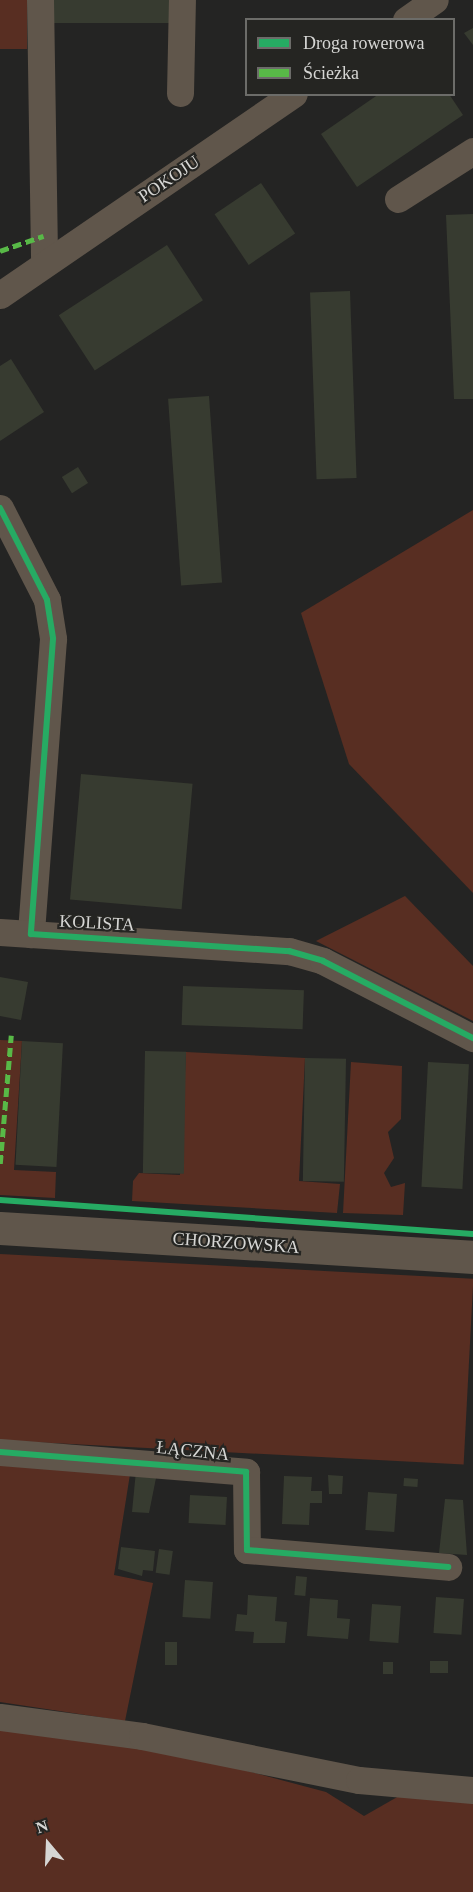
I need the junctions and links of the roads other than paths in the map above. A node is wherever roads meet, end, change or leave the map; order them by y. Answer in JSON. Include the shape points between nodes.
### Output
{"nodes":[{"id":1,"x":40,"y":0,"type":"edge"},
{"id":2,"x":182,"y":0,"type":"edge"},
{"id":3,"x":435,"y":0,"type":"edge"},
{"id":4,"x":409,"y":18,"type":"edge"},
{"id":5,"x":180,"y":93,"type":"dead end"},
{"id":6,"x":291,"y":96,"type":"edge"},
{"id":7,"x":473,"y":151,"type":"edge"},
{"id":8,"x":398,"y":199,"type":"dead end"},
{"id":9,"x":44,"y":264,"type":"junction"},
{"id":10,"x":0,"y":295,"type":"edge"},
{"id":11,"x":0,"y":508,"type":"edge"},
{"id":12,"x":0,"y":932,"type":"edge"},
{"id":13,"x":31,"y":934,"type":"junction"},
{"id":14,"x":473,"y":1038,"type":"edge"},
{"id":15,"x":0,"y":1228,"type":"edge"},
{"id":16,"x":473,"y":1257,"type":"edge"},
{"id":17,"x":0,"y":1452,"type":"edge"},
{"id":18,"x":448,"y":1567,"type":"dead end"},
{"id":19,"x":0,"y":1717,"type":"edge"},
{"id":20,"x":473,"y":1790,"type":"edge"}],
"edges":[{"from":1,"to":9,"type":"street"},
{"from":2,"to":5,"type":"street"},
{"from":3,"to":4,"type":"street"},
{"from":6,"to":9,"type":"street","name":"POKOJU"},
{"from":7,"to":8,"type":"street"},
{"from":9,"to":10,"type":"street","name":"POKOJU"},
{"from":11,"to":13,"type":"street","via":[[47,600],[53,639]]},
{"from":12,"to":13,"type":"street","name":"KOLISTA"},
{"from":13,"to":14,"type":"street","name":"KOLISTA","via":[[289,951],[323,961]]},
{"from":15,"to":16,"type":"street","name":"CHORZOWSKA"},
{"from":17,"to":18,"type":"street","name":"ŁĄCZNA","via":[[246,1472],[247,1550]]},
{"from":19,"to":20,"type":"street","via":[[142,1736],[359,1780]]}]}
